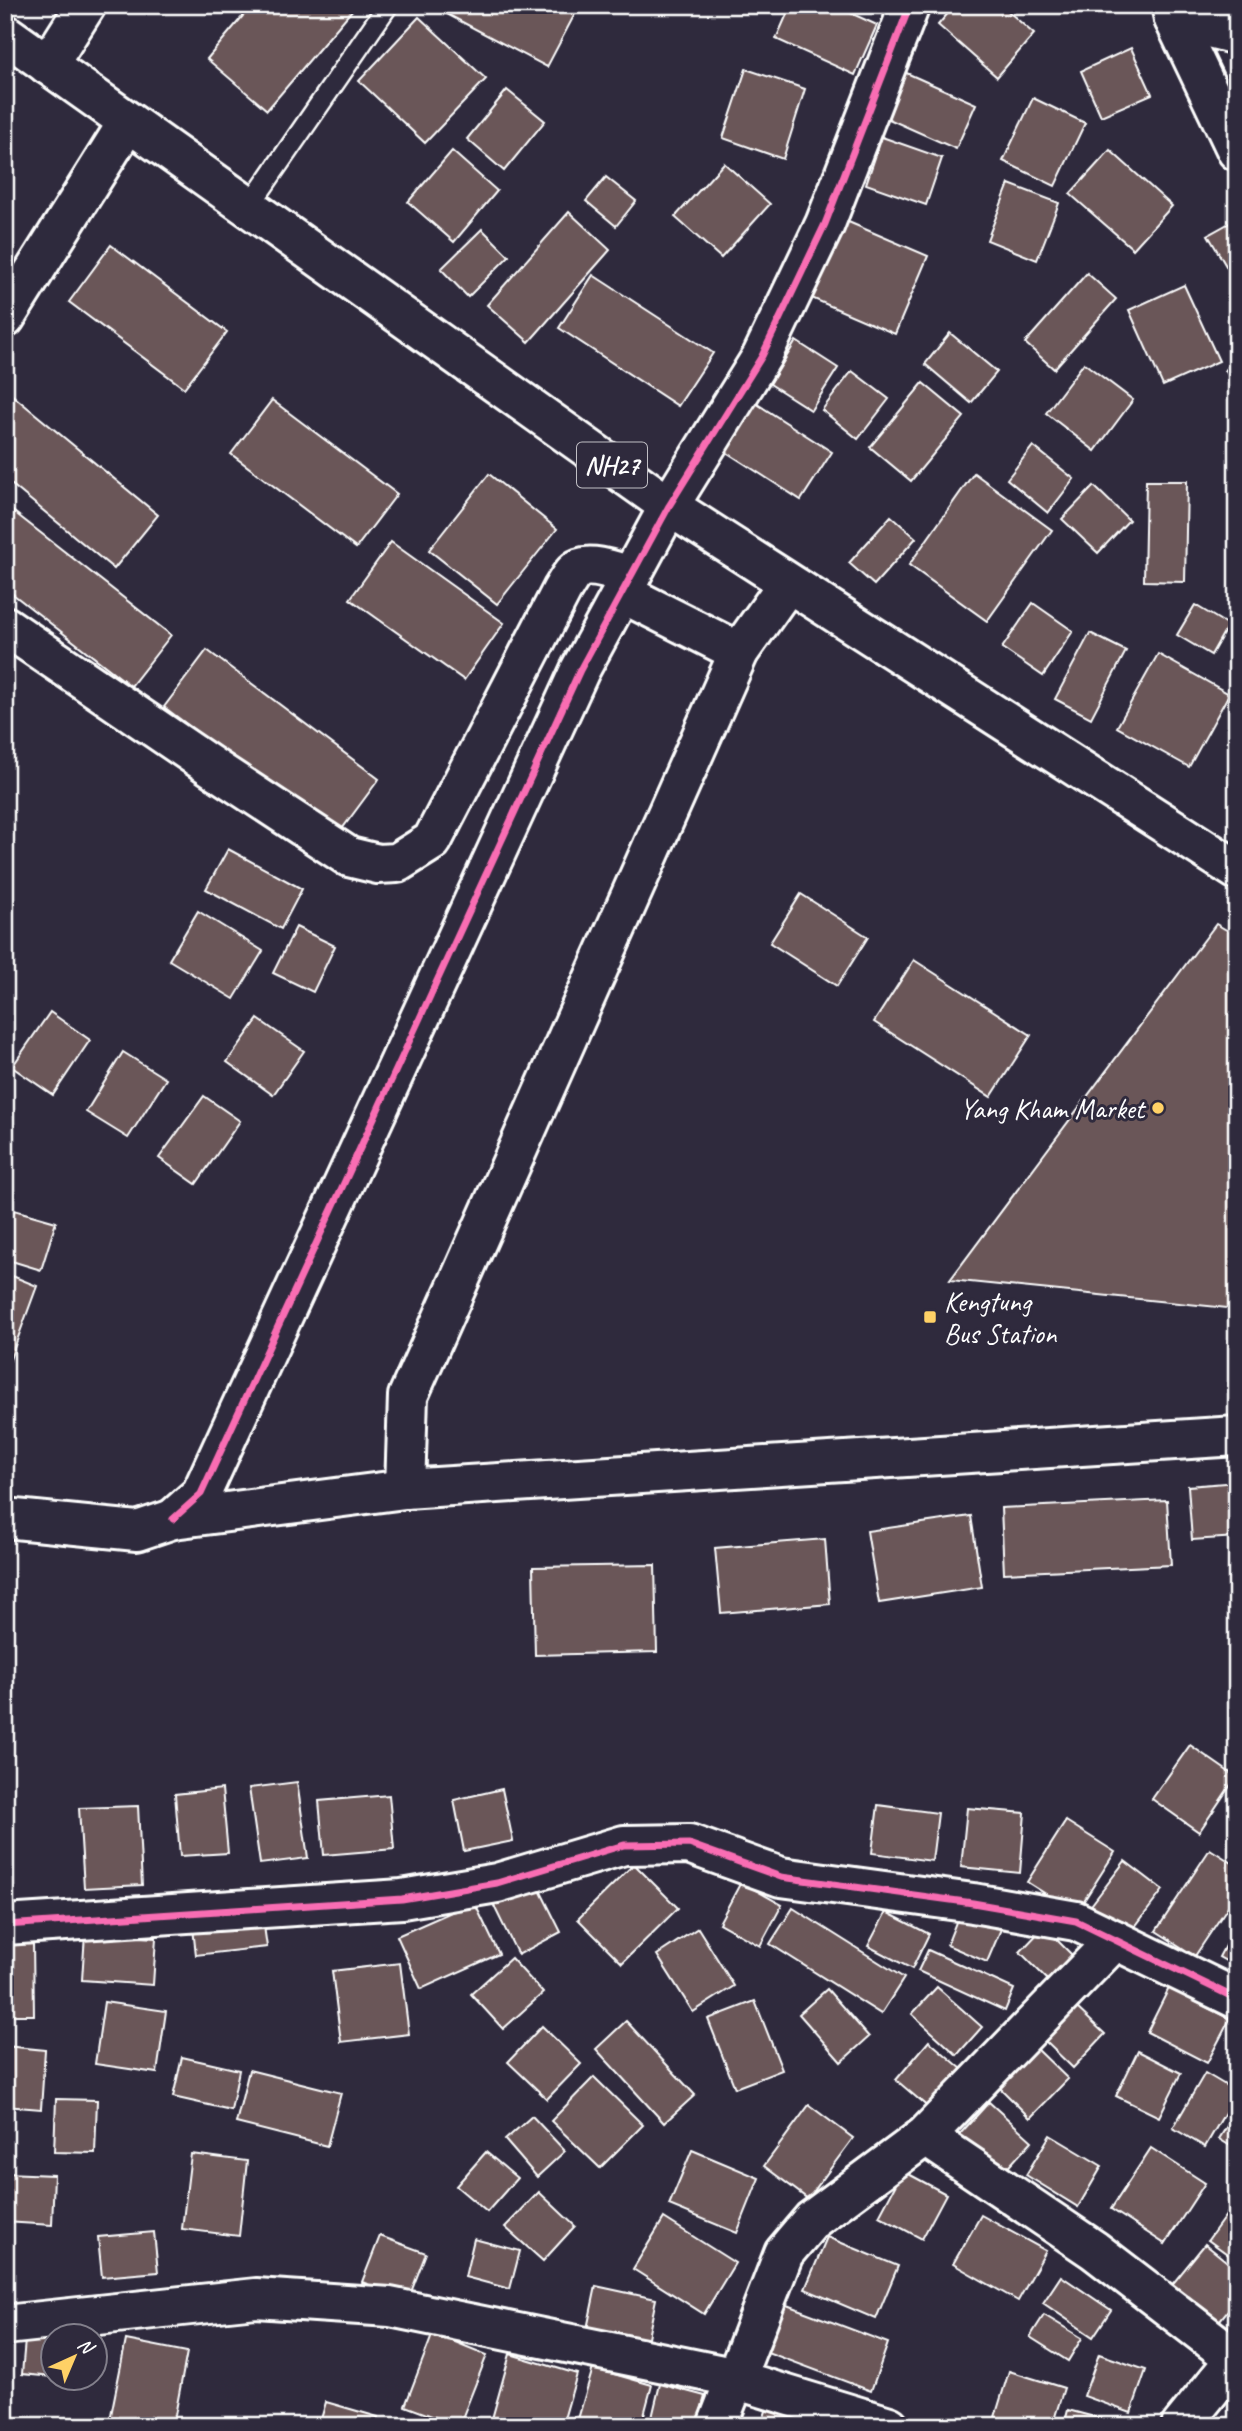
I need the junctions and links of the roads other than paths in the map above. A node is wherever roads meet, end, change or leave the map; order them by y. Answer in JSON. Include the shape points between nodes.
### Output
{"nodes":[{"id":1,"x":86,"y":5,"type":"edge"},
{"id":2,"x":388,"y":5,"type":"edge"},
{"id":3,"x":910,"y":5,"type":"edge"},
{"id":4,"x":1172,"y":12,"type":"edge"},
{"id":5,"x":5,"y":34,"type":"edge"},
{"id":6,"x":1237,"y":35,"type":"edge"},
{"id":7,"x":48,"y":65,"type":"junction"},
{"id":8,"x":128,"y":122,"type":"junction"},
{"id":9,"x":1237,"y":151,"type":"edge"},
{"id":10,"x":248,"y":208,"type":"junction"},
{"id":11,"x":5,"y":318,"type":"edge"},
{"id":12,"x":669,"y":506,"type":"junction"},
{"id":13,"x":788,"y":583,"type":"junction"},
{"id":14,"x":626,"y":585,"type":"junction"},
{"id":15,"x":5,"y":626,"type":"edge"},
{"id":16,"x":534,"y":643,"type":"junction"},
{"id":17,"x":739,"y":652,"type":"junction"},
{"id":18,"x":580,"y":670,"type":"junction"},
{"id":19,"x":1237,"y":870,"type":"edge"},
{"id":20,"x":1237,"y":1436,"type":"edge"},
{"id":21,"x":405,"y":1489,"type":"junction"},
{"id":22,"x":5,"y":1518,"type":"edge"},
{"id":23,"x":173,"y":1519,"type":"junction"},
{"id":24,"x":5,"y":1925,"type":"edge"},
{"id":25,"x":1115,"y":1940,"type":"junction"},
{"id":26,"x":1237,"y":1999,"type":"edge"},
{"id":27,"x":925,"y":2136,"type":"junction"},
{"id":28,"x":5,"y":2325,"type":"edge"},
{"id":29,"x":1236,"y":2358,"type":"edge"},
{"id":30,"x":735,"y":2379,"type":"junction"},
{"id":31,"x":717,"y":2426,"type":"edge"},
{"id":32,"x":889,"y":2426,"type":"edge"},
{"id":33,"x":1181,"y":2426,"type":"edge"}],
"edges":[{"from":1,"to":7,"type":"main road"},
{"from":2,"to":10,"type":"lane"},
{"from":3,"to":12,"type":"main road","via":[[825,224],[774,332]]},
{"from":4,"to":6,"type":"main road"},
{"from":4,"to":9,"type":"main road"},
{"from":5,"to":7,"type":"main road","number":"NH27"},
{"from":7,"to":8,"type":"main road","number":"NH27"},
{"from":8,"to":10,"type":"main road","number":"NH27"},
{"from":8,"to":11,"type":"main road"},
{"from":10,"to":12,"type":"main road","number":"NH27"},
{"from":12,"to":13,"type":"main road","number":"NH27"},
{"from":12,"to":14,"type":"main road"},
{"from":13,"to":17,"type":"main road"},
{"from":13,"to":19,"type":"main road","number":"NH27"},
{"from":14,"to":16,"type":"main road","via":[[596,567],[580,568],[562,590]]},
{"from":14,"to":17,"type":"main road"},
{"from":14,"to":18,"type":"main road"},
{"from":15,"to":16,"type":"main road","via":[[349,857],[378,864],[397,863],[432,841]]},
{"from":16,"to":18,"type":"main road"},
{"from":17,"to":21,"type":"main road","via":[[408,1396]]},
{"from":18,"to":23,"type":"main road","via":[[201,1494]]},
{"from":20,"to":21,"type":"main road"},
{"from":21,"to":23,"type":"main road"},
{"from":22,"to":23,"type":"main road","via":[[137,1531]]},
{"from":24,"to":25,"type":"main road","via":[[402,1899],[497,1883],[624,1845],[689,1844],[781,1877],[1076,1921]]},
{"from":25,"to":26,"type":"main road"},
{"from":25,"to":27,"type":"main road"},
{"from":27,"to":29,"type":"main road","via":[[1094,2250]]},
{"from":27,"to":30,"type":"main road","via":[[812,2220],[784,2253]]},
{"from":28,"to":30,"type":"main road","via":[[256,2298],[390,2307]]},
{"from":29,"to":33,"type":"main road"},
{"from":30,"to":31,"type":"main road"},
{"from":30,"to":32,"type":"main road"}]}
